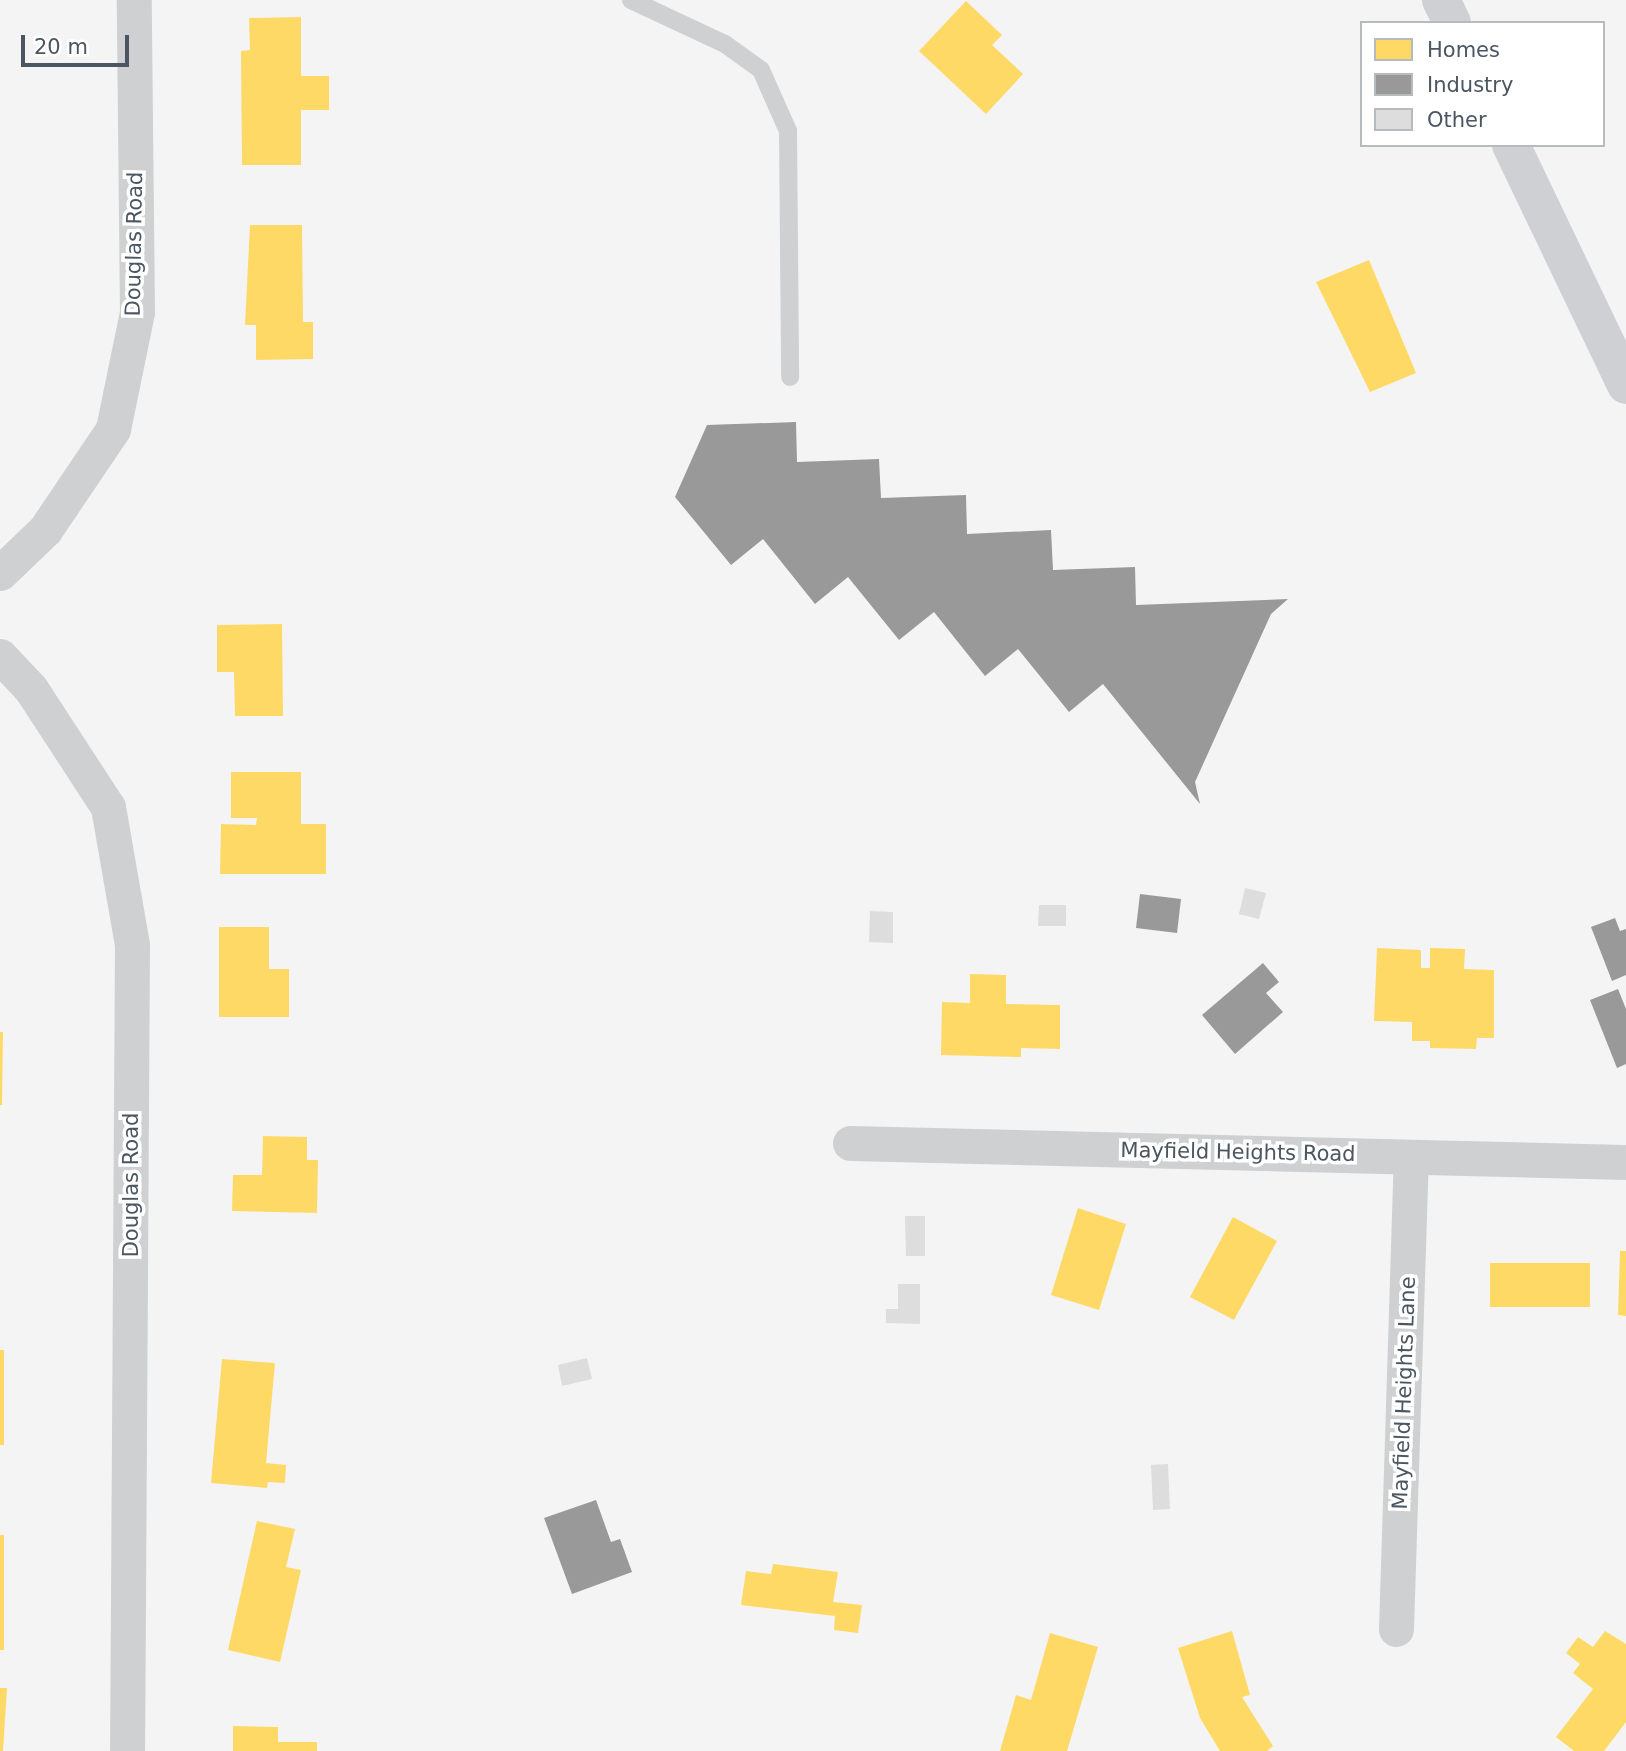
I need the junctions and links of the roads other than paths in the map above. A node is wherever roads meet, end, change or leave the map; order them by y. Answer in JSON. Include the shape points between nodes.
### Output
{"nodes":[{"id":1,"x":134,"y":0,"type":"edge"},
{"id":2,"x":631,"y":0,"type":"edge"},
{"id":3,"x":1441,"y":0,"type":"edge"},
{"id":4,"x":1451,"y":21,"type":"edge"},
{"id":5,"x":1512,"y":147,"type":"edge"},
{"id":6,"x":790,"y":377,"type":"dead end"},
{"id":7,"x":1626,"y":386,"type":"edge"},
{"id":8,"x":0,"y":573,"type":"edge"},
{"id":9,"x":0,"y":656,"type":"edge"},
{"id":10,"x":850,"y":1143,"type":"dead end"},
{"id":11,"x":1411,"y":1157,"type":"junction"},
{"id":12,"x":1626,"y":1162,"type":"edge"},
{"id":13,"x":1396,"y":1629,"type":"dead end"},
{"id":14,"x":127,"y":1751,"type":"edge"}],
"edges":[{"from":1,"to":8,"type":"street","name":"Douglas Road","via":[[137,312],[113,429],[45,530]]},
{"from":2,"to":6,"type":"lane","via":[[725,44],[761,70],[788,131]]},
{"from":3,"to":4,"type":"main road"},
{"from":5,"to":7,"type":"main road"},
{"from":9,"to":14,"type":"street","name":"Douglas Road","via":[[32,689],[108,807],[132,944]]},
{"from":10,"to":11,"type":"street","name":"Mayfield Heights Road"},
{"from":11,"to":12,"type":"street","name":"Mayfield Heights Road"},
{"from":11,"to":13,"type":"street","name":"Mayfield Heights Lane"}]}
